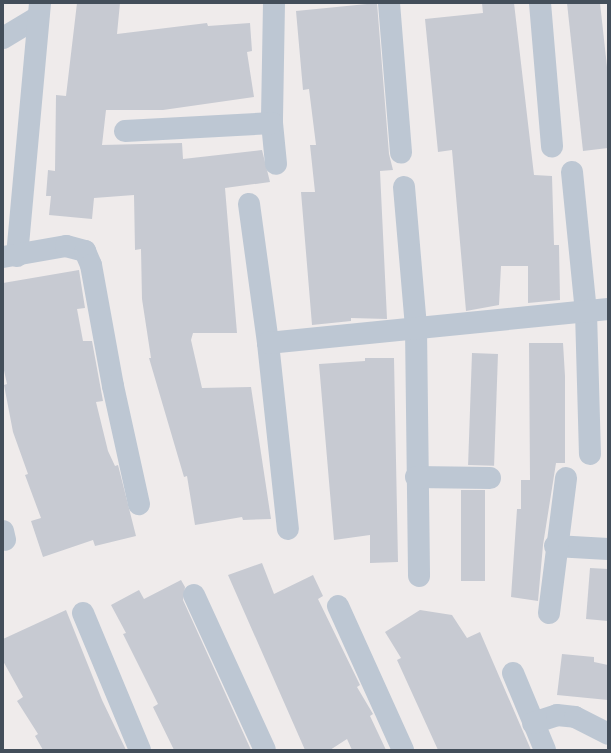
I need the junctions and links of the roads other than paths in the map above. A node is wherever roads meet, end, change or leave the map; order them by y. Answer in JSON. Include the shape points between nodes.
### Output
{"nodes":[{"id":1,"x":274,"y":3,"type":"edge"},
{"id":2,"x":389,"y":3,"type":"edge"},
{"id":3,"x":540,"y":3,"type":"edge"},
{"id":4,"x":39,"y":10,"type":"edge"},
{"id":5,"x":3,"y":38,"type":"edge"},
{"id":6,"x":272,"y":123,"type":"junction"},
{"id":7,"x":125,"y":131,"type":"dead end"},
{"id":8,"x":552,"y":146,"type":"dead end"},
{"id":9,"x":401,"y":153,"type":"dead end"},
{"id":10,"x":276,"y":164,"type":"dead end"},
{"id":11,"x":572,"y":172,"type":"dead end"},
{"id":12,"x":404,"y":187,"type":"dead end"},
{"id":13,"x":249,"y":204,"type":"dead end"},
{"id":14,"x":10,"y":256,"type":"edge"},
{"id":15,"x":608,"y":310,"type":"edge"},
{"id":16,"x":586,"y":312,"type":"junction"},
{"id":17,"x":416,"y":328,"type":"junction"},
{"id":18,"x":268,"y":343,"type":"junction"},
{"id":19,"x":590,"y":454,"type":"dead end"},
{"id":20,"x":416,"y":477,"type":"junction"},
{"id":21,"x":490,"y":478,"type":"dead end"},
{"id":22,"x":566,"y":478,"type":"dead end"},
{"id":23,"x":139,"y":504,"type":"dead end"},
{"id":24,"x":288,"y":529,"type":"dead end"},
{"id":25,"x":555,"y":546,"type":"junction"},
{"id":26,"x":608,"y":549,"type":"edge"},
{"id":27,"x":418,"y":576,"type":"dead end"},
{"id":28,"x":194,"y":595,"type":"dead end"},
{"id":29,"x":338,"y":606,"type":"dead end"},
{"id":30,"x":83,"y":613,"type":"dead end"},
{"id":31,"x":549,"y":613,"type":"dead end"},
{"id":32,"x":513,"y":673,"type":"dead end"},
{"id":33,"x":533,"y":723,"type":"junction"},
{"id":34,"x":608,"y":734,"type":"edge"},
{"id":35,"x":140,"y":750,"type":"edge"},
{"id":36,"x":265,"y":750,"type":"edge"},
{"id":37,"x":404,"y":750,"type":"edge"},
{"id":38,"x":545,"y":750,"type":"edge"}],
"edges":[{"from":1,"to":6,"type":"street"},
{"from":2,"to":9,"type":"street"},
{"from":3,"to":8,"type":"street"},
{"from":4,"to":5,"type":"street"},
{"from":4,"to":14,"type":"street"},
{"from":6,"to":7,"type":"street"},
{"from":6,"to":10,"type":"street"},
{"from":11,"to":16,"type":"street"},
{"from":12,"to":17,"type":"street"},
{"from":13,"to":18,"type":"street"},
{"from":14,"to":23,"type":"street","via":[[66,246],[85,251],[91,265],[113,386]]},
{"from":15,"to":16,"type":"street"},
{"from":16,"to":17,"type":"street"},
{"from":16,"to":19,"type":"street"},
{"from":17,"to":18,"type":"street"},
{"from":17,"to":20,"type":"street"},
{"from":18,"to":24,"type":"street"},
{"from":20,"to":21,"type":"street"},
{"from":20,"to":27,"type":"street"},
{"from":22,"to":25,"type":"street"},
{"from":25,"to":26,"type":"street"},
{"from":25,"to":31,"type":"street"},
{"from":28,"to":36,"type":"street"},
{"from":29,"to":37,"type":"street"},
{"from":30,"to":35,"type":"street"},
{"from":32,"to":33,"type":"street"},
{"from":33,"to":34,"type":"street","via":[[557,715],[575,717]]},
{"from":33,"to":38,"type":"street"}]}
